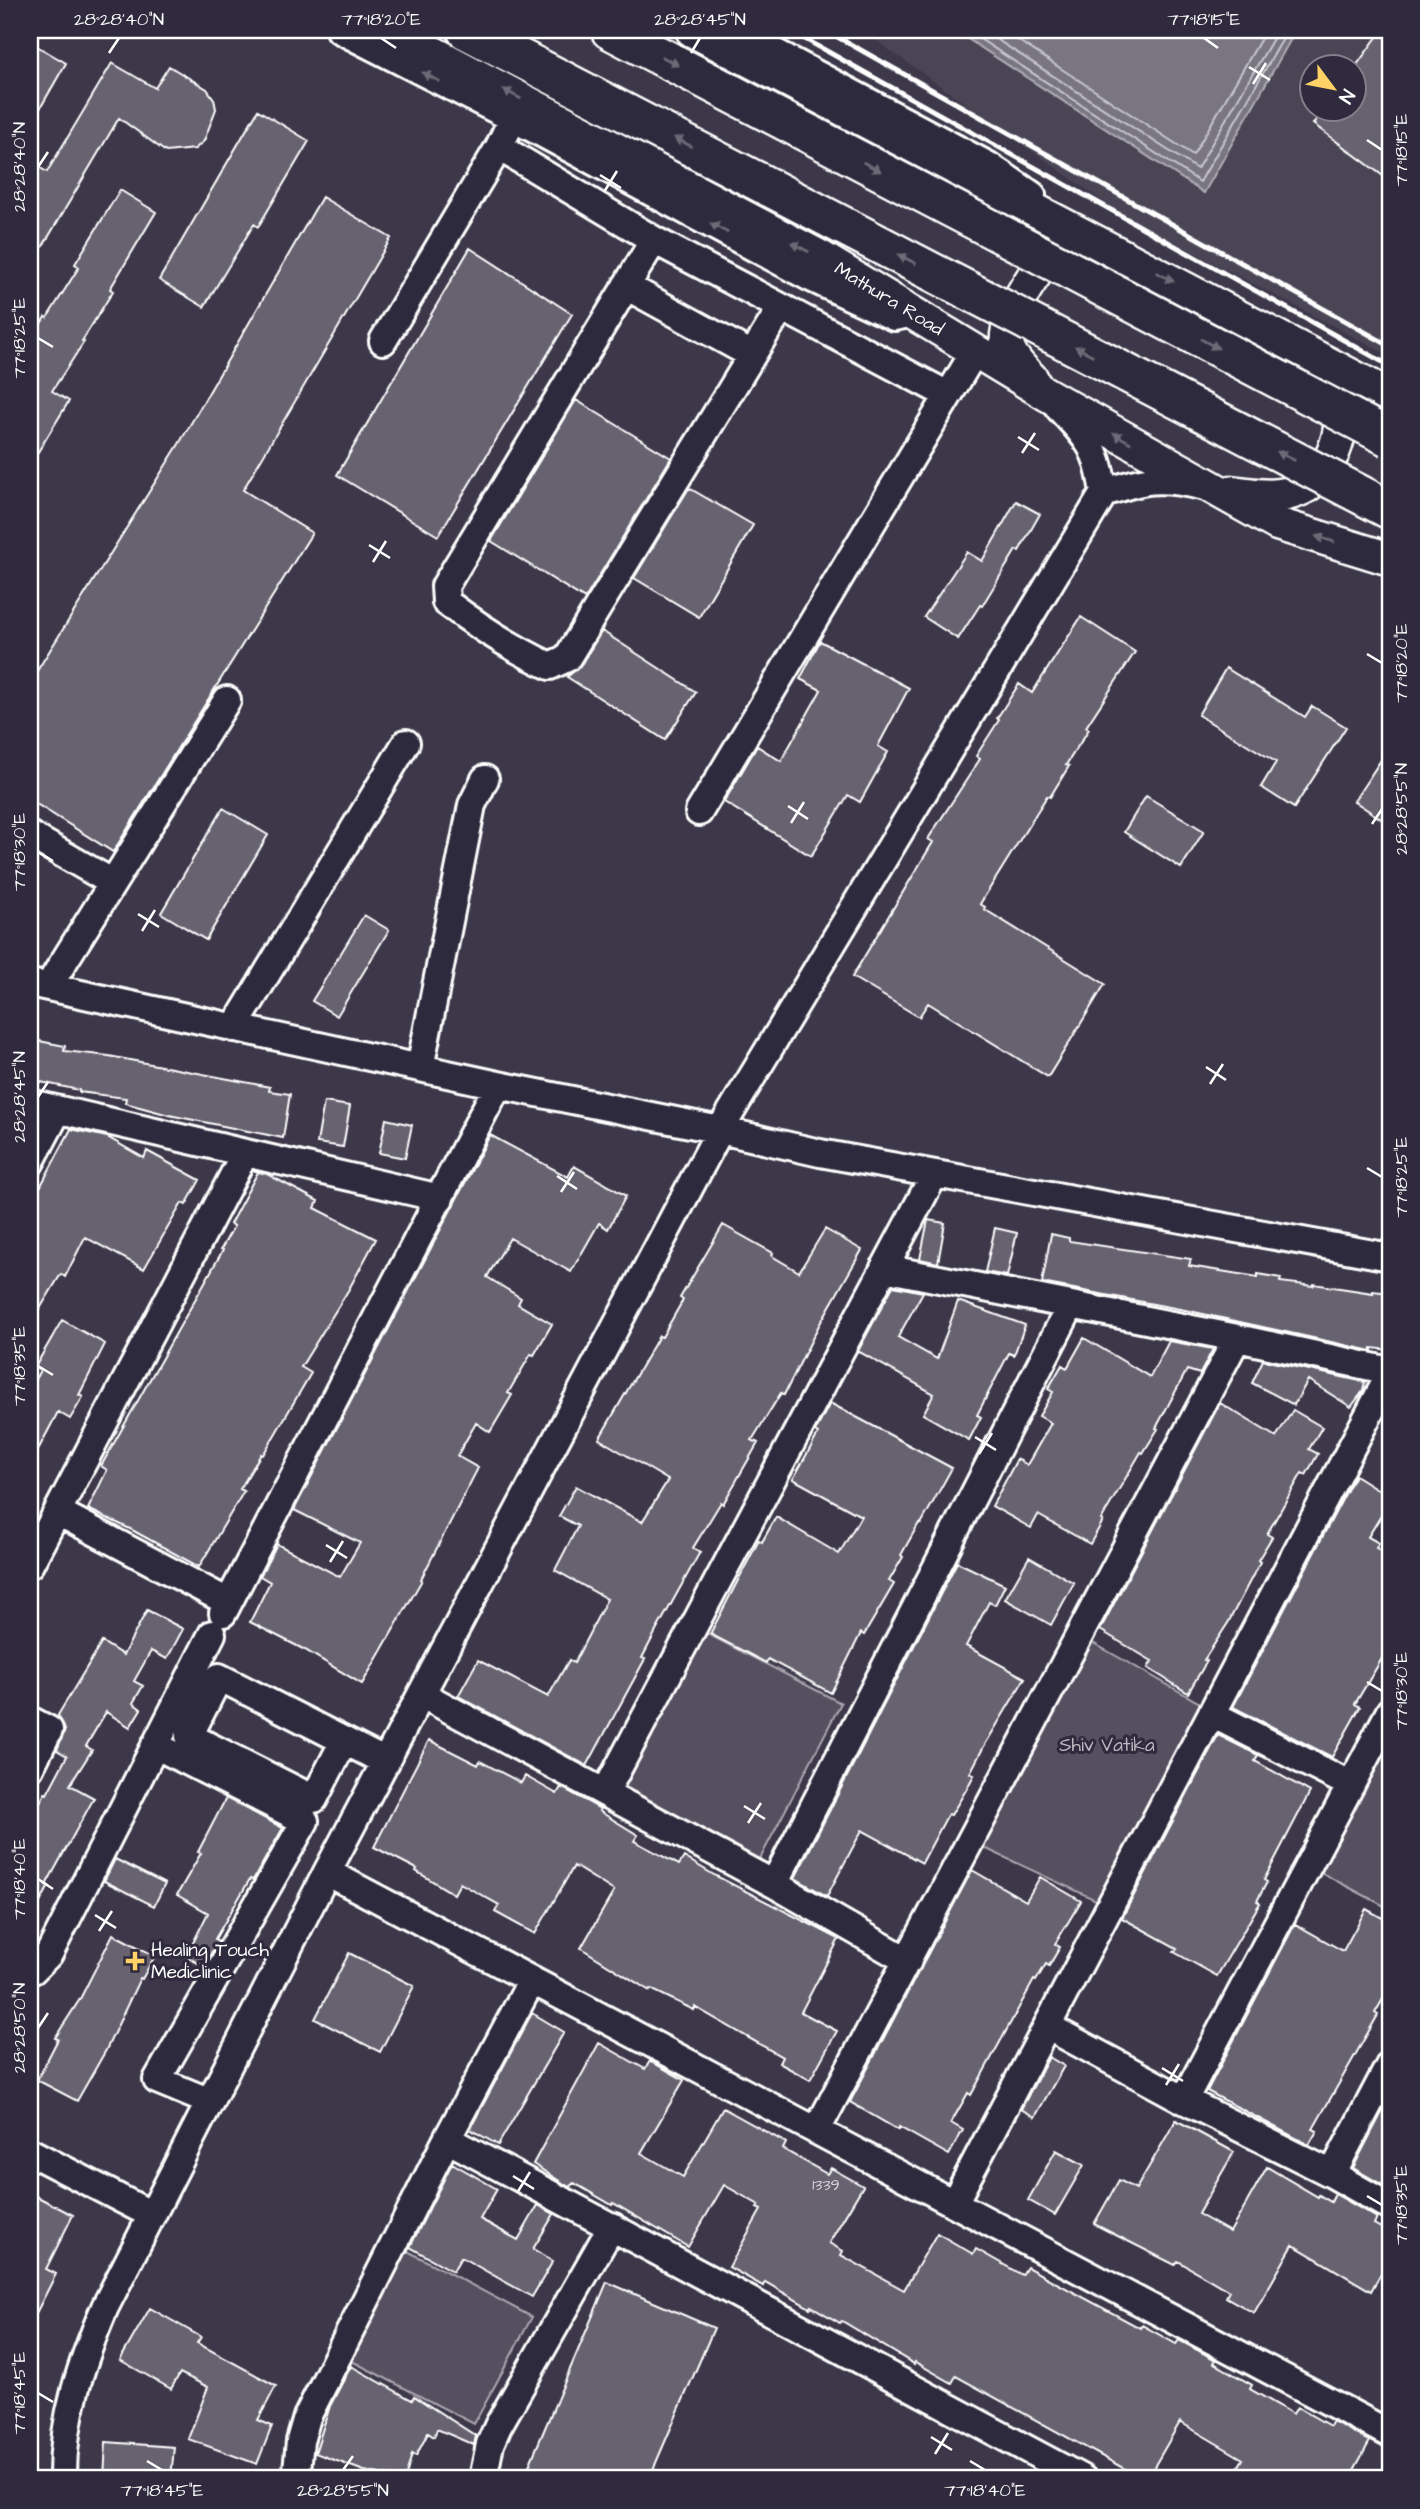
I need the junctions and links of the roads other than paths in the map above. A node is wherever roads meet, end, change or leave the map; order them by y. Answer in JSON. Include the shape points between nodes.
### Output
{"nodes":[{"id":1,"x":340,"y":30,"type":"edge"},
{"id":2,"x":390,"y":30,"type":"edge"},
{"id":3,"x":466,"y":30,"type":"edge"},
{"id":4,"x":610,"y":30,"type":"edge"},
{"id":5,"x":725,"y":35,"type":"edge"},
{"id":6,"x":513,"y":118,"type":"junction"},
{"id":7,"x":499,"y":147,"type":"junction"},
{"id":8,"x":654,"y":240,"type":"junction"},
{"id":9,"x":1120,"y":253,"type":"junction"},
{"id":10,"x":626,"y":286,"type":"junction"},
{"id":11,"x":781,"y":308,"type":"junction"},
{"id":12,"x":913,"y":313,"type":"junction"},
{"id":13,"x":383,"y":341,"type":"dead end"},
{"id":14,"x":975,"y":351,"type":"junction"},
{"id":15,"x":752,"y":355,"type":"junction"},
{"id":16,"x":1313,"y":355,"type":"junction"},
{"id":17,"x":948,"y":395,"type":"junction"},
{"id":18,"x":1048,"y":395,"type":"junction"},
{"id":19,"x":1390,"y":396,"type":"edge"},
{"id":20,"x":1390,"y":438,"type":"edge"},
{"id":21,"x":1216,"y":489,"type":"junction"},
{"id":22,"x":1104,"y":493,"type":"junction"},
{"id":23,"x":1390,"y":510,"type":"edge"},
{"id":24,"x":1390,"y":559,"type":"edge"},
{"id":25,"x":226,"y":699,"type":"dead end"},
{"id":26,"x":406,"y":743,"type":"dead end"},
{"id":27,"x":485,"y":779,"type":"dead end"},
{"id":28,"x":699,"y":812,"type":"dead end"},
{"id":29,"x":30,"y":835,"type":"edge"},
{"id":30,"x":113,"y":883,"type":"junction"},
{"id":31,"x":39,"y":985,"type":"edge"},
{"id":32,"x":234,"y":1028,"type":"junction"},
{"id":33,"x":420,"y":1068,"type":"junction"},
{"id":34,"x":498,"y":1085,"type":"junction"},
{"id":35,"x":30,"y":1103,"type":"edge"},
{"id":36,"x":58,"y":1110,"type":"junction"},
{"id":37,"x":720,"y":1130,"type":"junction"},
{"id":38,"x":245,"y":1153,"type":"junction"},
{"id":39,"x":30,"y":1163,"type":"edge"},
{"id":40,"x":934,"y":1175,"type":"junction"},
{"id":41,"x":440,"y":1198,"type":"junction"},
{"id":42,"x":1390,"y":1257,"type":"edge"},
{"id":43,"x":884,"y":1268,"type":"junction"},
{"id":44,"x":1071,"y":1305,"type":"junction"},
{"id":45,"x":1237,"y":1338,"type":"junction"},
{"id":46,"x":1390,"y":1373,"type":"edge"},
{"id":47,"x":58,"y":1511,"type":"junction"},
{"id":48,"x":30,"y":1564,"type":"edge"},
{"id":49,"x":221,"y":1616,"type":"junction"},
{"id":50,"x":423,"y":1695,"type":"junction"},
{"id":51,"x":1390,"y":1711,"type":"edge"},
{"id":52,"x":1212,"y":1714,"type":"junction"},
{"id":53,"x":30,"y":1720,"type":"edge"},
{"id":54,"x":155,"y":1745,"type":"junction"},
{"id":55,"x":340,"y":1748,"type":"junction"},
{"id":56,"x":30,"y":1768,"type":"edge"},
{"id":57,"x":382,"y":1769,"type":"junction"},
{"id":58,"x":1351,"y":1785,"type":"junction"},
{"id":59,"x":605,"y":1793,"type":"junction"},
{"id":60,"x":295,"y":1838,"type":"junction"},
{"id":61,"x":331,"y":1865,"type":"junction"},
{"id":62,"x":774,"y":1884,"type":"junction"},
{"id":63,"x":908,"y":1961,"type":"junction"},
{"id":64,"x":30,"y":1970,"type":"edge"},
{"id":65,"x":532,"y":1980,"type":"junction"},
{"id":66,"x":1047,"y":2026,"type":"junction"},
{"id":67,"x":1390,"y":2064,"type":"edge"},
{"id":68,"x":1184,"y":2100,"type":"junction"},
{"id":69,"x":210,"y":2102,"type":"junction"},
{"id":70,"x":817,"y":2130,"type":"junction"},
{"id":71,"x":447,"y":2139,"type":"junction"},
{"id":72,"x":30,"y":2152,"type":"edge"},
{"id":73,"x":1332,"y":2174,"type":"junction"},
{"id":74,"x":954,"y":2203,"type":"junction"},
{"id":75,"x":1390,"y":2207,"type":"edge"},
{"id":76,"x":152,"y":2215,"type":"junction"},
{"id":77,"x":612,"y":2226,"type":"junction"},
{"id":78,"x":1390,"y":2434,"type":"edge"},
{"id":79,"x":63,"y":2479,"type":"edge"},
{"id":80,"x":296,"y":2479,"type":"edge"},
{"id":81,"x":483,"y":2479,"type":"edge"},
{"id":82,"x":1083,"y":2479,"type":"edge"}],
"edges":[{"from":6,"to":1,"type":"street","one_way":true},
{"from":12,"to":2,"type":"main road","name":"Mathura Road","one_way":true,"via":[[822,258]]},
{"from":23,"to":3,"type":"highway","name":"Mathura Road","one_way":true,"bridge":true},
{"from":4,"to":20,"type":"highway","one_way":true,"bridge":true},
{"from":5,"to":9,"type":"main road"},
{"from":6,"to":7,"type":"street"},
{"from":12,"to":6,"type":"street","one_way":true,"via":[[894,317],[809,276]]},
{"from":7,"to":8,"type":"street"},
{"from":7,"to":13,"type":"street"},
{"from":8,"to":10,"type":"street"},
{"from":8,"to":11,"type":"street"},
{"from":9,"to":16,"type":"main road","one_way":true},
{"from":9,"to":18,"type":"main road","via":[[1065,245],[1045,261],[1025,290],[1008,326],[1007,343],[1013,358]]},
{"from":10,"to":15,"type":"street"},
{"from":10,"to":15,"type":"street","via":[[446,586],[446,602],[525,654],[550,666],[568,658]]},
{"from":11,"to":15,"type":"street"},
{"from":11,"to":17,"type":"street"},
{"from":12,"to":14,"type":"main road","name":"Mathura Road"},
{"from":14,"to":17,"type":"street"},
{"from":14,"to":18,"type":"main road","name":"Mathura Road"},
{"from":16,"to":19,"type":"main road"},
{"from":16,"to":21,"type":"main road","via":[[1337,395],[1340,428],[1330,459],[1302,489],[1284,495],[1265,497]]},
{"from":17,"to":28,"type":"street"},
{"from":21,"to":18,"type":"main road","name":"Mathura Road","one_way":true},
{"from":18,"to":22,"type":"street","via":[[1094,449]]},
{"from":21,"to":22,"type":"street","via":[[1160,478]]},
{"from":24,"to":21,"type":"main road","name":"Mathura Road","one_way":true,"via":[[1277,524]]},
{"from":22,"to":37,"type":"street"},
{"from":25,"to":30,"type":"street"},
{"from":26,"to":32,"type":"street"},
{"from":27,"to":33,"type":"street","via":[[471,805]]},
{"from":29,"to":30,"type":"street"},
{"from":30,"to":31,"type":"street"},
{"from":31,"to":32,"type":"street"},
{"from":32,"to":33,"type":"street"},
{"from":33,"to":34,"type":"street"},
{"from":34,"to":37,"type":"street"},
{"from":34,"to":41,"type":"street"},
{"from":35,"to":36,"type":"street"},
{"from":36,"to":38,"type":"street"},
{"from":36,"to":39,"type":"street"},
{"from":37,"to":40,"type":"street"},
{"from":37,"to":50,"type":"street"},
{"from":38,"to":41,"type":"street"},
{"from":38,"to":47,"type":"street"},
{"from":40,"to":42,"type":"street"},
{"from":40,"to":43,"type":"street"},
{"from":41,"to":49,"type":"street"},
{"from":43,"to":44,"type":"street"},
{"from":43,"to":59,"type":"street"},
{"from":44,"to":45,"type":"street"},
{"from":44,"to":62,"type":"street"},
{"from":45,"to":46,"type":"street"},
{"from":45,"to":63,"type":"street"},
{"from":46,"to":52,"type":"street"},
{"from":47,"to":48,"type":"street"},
{"from":47,"to":49,"type":"street"},
{"from":49,"to":54,"type":"street"},
{"from":50,"to":57,"type":"street"},
{"from":50,"to":59,"type":"street"},
{"from":51,"to":58,"type":"street"},
{"from":52,"to":58,"type":"street"},
{"from":52,"to":66,"type":"street"},
{"from":53,"to":56,"type":"street","via":[[49,1730]]},
{"from":54,"to":60,"type":"street","via":[[305,1821]]},
{"from":54,"to":64,"type":"street","via":[[49,1954]]},
{"from":55,"to":55,"type":"street","via":[[219,1677],[189,1736],[314,1799]]},
{"from":55,"to":57,"type":"street"},
{"from":57,"to":61,"type":"street"},
{"from":58,"to":68,"type":"street"},
{"from":59,"to":62,"type":"street"},
{"from":60,"to":61,"type":"street"},
{"from":60,"to":69,"type":"street","via":[[157,2080]]},
{"from":61,"to":65,"type":"street"},
{"from":61,"to":69,"type":"street"},
{"from":62,"to":63,"type":"street"},
{"from":63,"to":70,"type":"street"},
{"from":65,"to":70,"type":"street"},
{"from":65,"to":71,"type":"street"},
{"from":66,"to":68,"type":"street"},
{"from":66,"to":74,"type":"street"},
{"from":67,"to":73,"type":"street"},
{"from":68,"to":73,"type":"street"},
{"from":69,"to":76,"type":"street"},
{"from":70,"to":74,"type":"street"},
{"from":71,"to":77,"type":"street"},
{"from":71,"to":80,"type":"street","via":[[307,2417]]},
{"from":72,"to":76,"type":"street"},
{"from":73,"to":75,"type":"street"},
{"from":74,"to":78,"type":"street"},
{"from":76,"to":79,"type":"street","via":[[84,2356],[70,2412]]},
{"from":77,"to":81,"type":"street","via":[[499,2426]]},
{"from":77,"to":82,"type":"street"}]}
